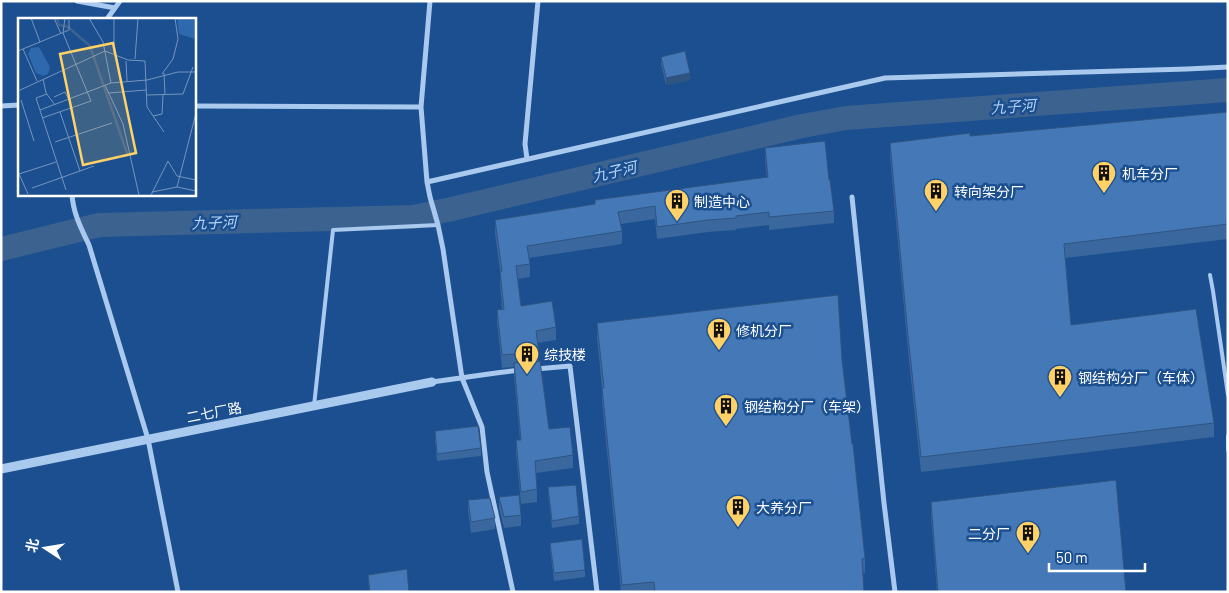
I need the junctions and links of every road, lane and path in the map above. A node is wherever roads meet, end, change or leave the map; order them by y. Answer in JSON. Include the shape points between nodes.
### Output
{"nodes":[{"id":1,"x":77,"y":1,"type":"edge"},
{"id":2,"x":120,"y":1,"type":"edge"},
{"id":3,"x":430,"y":1,"type":"edge"},
{"id":4,"x":538,"y":1,"type":"edge"},
{"id":5,"x":115,"y":8,"type":"junction"},
{"id":6,"x":109,"y":18,"type":"edge"},
{"id":7,"x":1228,"y":67,"type":"edge"},
{"id":8,"x":18,"y":105,"type":"edge"},
{"id":9,"x":1,"y":106,"type":"edge"},
{"id":10,"x":195,"y":106,"type":"edge"},
{"id":11,"x":421,"y":108,"type":"junction"},
{"id":12,"x":527,"y":159,"type":"junction"},
{"id":13,"x":428,"y":182,"type":"junction"},
{"id":14,"x":72,"y":195,"type":"edge"},
{"id":15,"x":852,"y":197,"type":"dead end"},
{"id":16,"x":438,"y":225,"type":"junction"},
{"id":17,"x":1210,"y":275,"type":"dead end"},
{"id":18,"x":533,"y":369,"type":"edge"},
{"id":19,"x":524,"y":370,"type":"edge"},
{"id":20,"x":462,"y":378,"type":"junction"},
{"id":21,"x":432,"y":382,"type":"joint"},
{"id":22,"x":1228,"y":395,"type":"edge"},
{"id":23,"x":314,"y":406,"type":"junction"},
{"id":24,"x":1228,"y":436,"type":"edge"},
{"id":25,"x":148,"y":439,"type":"junction"},
{"id":26,"x":1228,"y":450,"type":"edge"},
{"id":27,"x":1,"y":469,"type":"edge"},
{"id":28,"x":178,"y":592,"type":"edge"},
{"id":29,"x":513,"y":592,"type":"edge"},
{"id":30,"x":597,"y":592,"type":"edge"},
{"id":31,"x":895,"y":592,"type":"edge"}],
"edges":[{"from":1,"to":5,"type":"street"},
{"from":2,"to":5,"type":"street"},
{"from":3,"to":11,"type":"street"},
{"from":4,"to":12,"type":"street","via":[[525,144]]},
{"from":5,"to":6,"type":"street"},
{"from":7,"to":12,"type":"street","via":[[885,78]]},
{"from":8,"to":9,"type":"street"},
{"from":10,"to":11,"type":"street"},
{"from":11,"to":13,"type":"street"},
{"from":12,"to":13,"type":"street"},
{"from":13,"to":16,"type":"street"},
{"from":14,"to":25,"type":"street"},
{"from":15,"to":31,"type":"street"},
{"from":16,"to":20,"type":"street"},
{"from":16,"to":23,"type":"lane","via":[[332,230]]},
{"from":17,"to":22,"type":"lane"},
{"from":18,"to":30,"type":"street","via":[[570,366]]},
{"from":19,"to":20,"type":"street"},
{"from":20,"to":21,"type":"street"},
{"from":20,"to":29,"type":"street","via":[[482,427],[487,472]]},
{"from":21,"to":23,"type":"street","name":"二七厂路"},
{"from":23,"to":25,"type":"street","name":"二七厂路"},
{"from":24,"to":26,"type":"lane"},
{"from":25,"to":27,"type":"street","name":"二七厂路"},
{"from":25,"to":28,"type":"street"}]}
